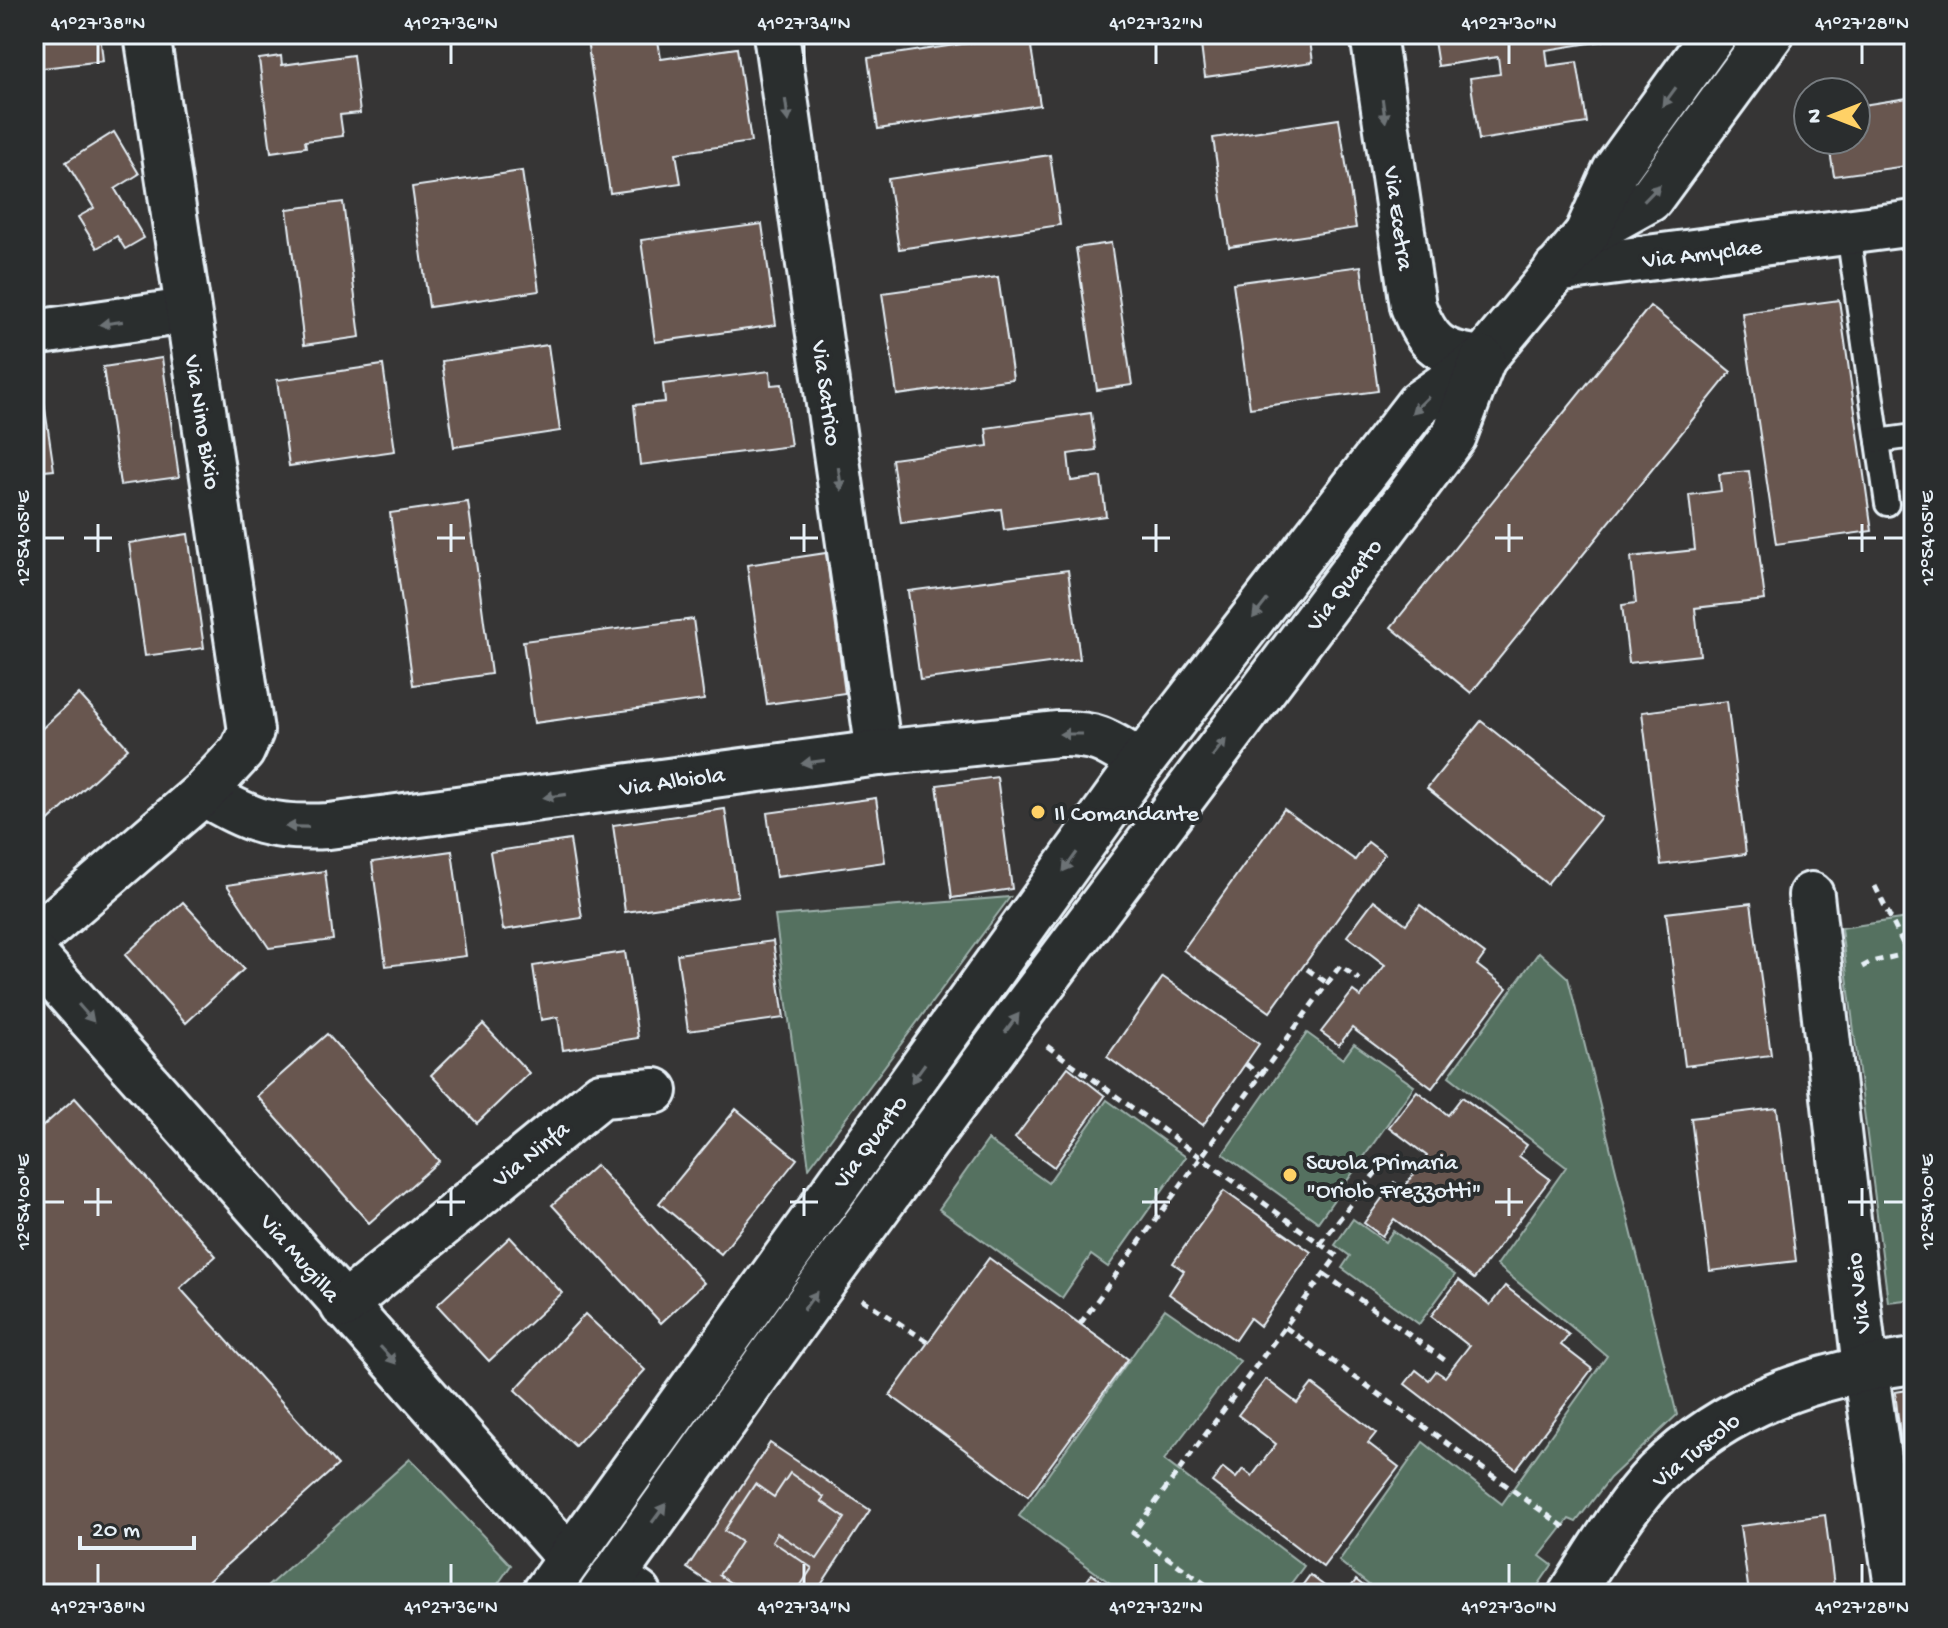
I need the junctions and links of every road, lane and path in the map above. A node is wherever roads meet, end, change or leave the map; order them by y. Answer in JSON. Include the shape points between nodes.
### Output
{"nodes":[{"id":1,"x":147,"y":34,"type":"edge"},
{"id":2,"x":776,"y":34,"type":"edge"},
{"id":3,"x":1373,"y":34,"type":"edge"},
{"id":4,"x":1714,"y":34,"type":"edge"},
{"id":5,"x":1771,"y":34,"type":"edge"},
{"id":6,"x":1914,"y":223,"type":"edge"},
{"id":7,"x":1848,"y":233,"type":"junction"},
{"id":8,"x":1587,"y":234,"type":"junction"},
{"id":9,"x":1556,"y":270,"type":"junction"},
{"id":10,"x":187,"y":311,"type":"junction"},
{"id":11,"x":34,"y":333,"type":"edge"},
{"id":12,"x":1483,"y":359,"type":"junction"},
{"id":13,"x":1914,"y":436,"type":"edge"},
{"id":14,"x":1878,"y":441,"type":"junction"},
{"id":15,"x":1887,"y":504,"type":"dead end"},
{"id":16,"x":879,"y":753,"type":"junction"},
{"id":17,"x":1141,"y":763,"type":"junction"},
{"id":18,"x":203,"y":793,"type":"junction"},
{"id":19,"x":1182,"y":797,"type":"junction"},
{"id":20,"x":1875,"y":886,"type":"dead end"},
{"id":21,"x":1811,"y":895,"type":"dead end"},
{"id":22,"x":34,"y":939,"type":"edge"},
{"id":23,"x":1911,"y":953,"type":"edge"},
{"id":24,"x":34,"y":955,"type":"edge"},
{"id":25,"x":1307,"y":969,"type":"dead end"},
{"id":26,"x":1360,"y":980,"type":"dead end"},
{"id":27,"x":1327,"y":983,"type":"junction"},
{"id":28,"x":1822,"y":990,"type":"junction"},
{"id":29,"x":1014,"y":1022,"type":"junction"},
{"id":30,"x":1246,"y":1064,"type":"dead end"},
{"id":31,"x":1260,"y":1076,"type":"junction"},
{"id":32,"x":655,"y":1091,"type":"dead end"},
{"id":33,"x":1201,"y":1158,"type":"junction"},
{"id":34,"x":1405,"y":1171,"type":"dead end"},
{"id":35,"x":1320,"y":1244,"type":"junction"},
{"id":36,"x":1324,"y":1274,"type":"junction"},
{"id":37,"x":827,"y":1277,"type":"junction"},
{"id":38,"x":343,"y":1306,"type":"junction"},
{"id":39,"x":1080,"y":1324,"type":"dead end"},
{"id":40,"x":1285,"y":1327,"type":"junction"},
{"id":41,"x":928,"y":1342,"type":"dead end"},
{"id":42,"x":1446,"y":1361,"type":"dead end"},
{"id":43,"x":1914,"y":1361,"type":"edge"},
{"id":44,"x":1865,"y":1368,"type":"junction"},
{"id":45,"x":1575,"y":1536,"type":"dead end"},
{"id":46,"x":571,"y":1576,"type":"edge"},
{"id":47,"x":618,"y":1588,"type":"edge"},
{"id":48,"x":544,"y":1594,"type":"edge"},
{"id":49,"x":1219,"y":1594,"type":"edge"},
{"id":50,"x":1571,"y":1594,"type":"edge"},
{"id":51,"x":1898,"y":1594,"type":"edge"}],
"edges":[{"from":1,"to":10,"type":"street","name":"Via Nino Bixio"},
{"from":2,"to":16,"type":"street","name":"Via Satrico","one_way":true},
{"from":3,"to":12,"type":"street","name":"Via Ecetra","one_way":true,"via":[[1413,306],[1434,344],[1457,356]]},
{"from":4,"to":8,"type":"street","name":"Via Quarto","one_way":true,"via":[[1615,171]]},
{"from":8,"to":5,"type":"street","name":"Via Quarto","one_way":true,"via":[[1650,199]]},
{"from":6,"to":7,"type":"street","name":"Via Amyclae"},
{"from":7,"to":9,"type":"street","name":"Via Amyclae"},
{"from":7,"to":14,"type":"lane"},
{"from":8,"to":9,"type":"street","name":"Via Quarto"},
{"from":9,"to":12,"type":"street","name":"Via Quarto"},
{"from":10,"to":11,"type":"street","one_way":true},
{"from":10,"to":18,"type":"street","name":"Via Nino Bixio","via":[[251,731],[242,751]]},
{"from":12,"to":17,"type":"street","name":"Via Quarto","one_way":true,"via":[[1419,403]]},
{"from":19,"to":12,"type":"street","name":"Via Quarto","one_way":true,"via":[[1454,436]]},
{"from":13,"to":14,"type":"lane"},
{"from":14,"to":15,"type":"lane"},
{"from":17,"to":16,"type":"street","name":"Via Albiola","one_way":true,"via":[[1104,739],[1083,733]]},
{"from":16,"to":18,"type":"street","name":"Via Albiola","one_way":true,"via":[[329,826],[293,828],[259,822]]},
{"from":17,"to":19,"type":"street"},
{"from":17,"to":46,"type":"street","name":"Via Quarto","one_way":true},
{"from":18,"to":22,"type":"street","name":"Via Nino Bixio"},
{"from":19,"to":29,"type":"street","name":"Via Quarto"},
{"from":20,"to":23,"type":"path"},
{"from":21,"to":28,"type":"street","name":"Via Veio"},
{"from":23,"to":28,"type":"path","via":[[1871,962]]},
{"from":24,"to":38,"type":"street","name":"Via Mugilla","one_way":true},
{"from":25,"to":27,"type":"path"},
{"from":26,"to":27,"type":"path","via":[[1340,966]]},
{"from":27,"to":31,"type":"path"},
{"from":28,"to":44,"type":"street","name":"Via Veio"},
{"from":29,"to":33,"type":"path"},
{"from":37,"to":29,"type":"street","name":"Via Quarto","one_way":true},
{"from":30,"to":31,"type":"path"},
{"from":31,"to":33,"type":"path"},
{"from":32,"to":38,"type":"street","name":"Via Ninfa","via":[[601,1095]]},
{"from":33,"to":35,"type":"path"},
{"from":33,"to":39,"type":"path"},
{"from":34,"to":35,"type":"path","via":[[1387,1158]]},
{"from":35,"to":36,"type":"path","via":[[1337,1256]]},
{"from":36,"to":40,"type":"path"},
{"from":36,"to":42,"type":"path"},
{"from":37,"to":41,"type":"path"},
{"from":47,"to":37,"type":"street","name":"Via Quarto","one_way":true},
{"from":38,"to":46,"type":"street","name":"Via Mugilla","one_way":true},
{"from":40,"to":45,"type":"path"},
{"from":40,"to":49,"type":"path","via":[[1133,1533]]},
{"from":43,"to":44,"type":"street","name":"Via Tuscolo"},
{"from":44,"to":50,"type":"street","name":"Via Tuscolo","via":[[1767,1397],[1729,1416],[1655,1475]]},
{"from":44,"to":51,"type":"street","name":"Via Veio"},
{"from":46,"to":47,"type":"street","name":"Via Quarto"},
{"from":46,"to":48,"type":"street","name":"Via Quarto"}]}
